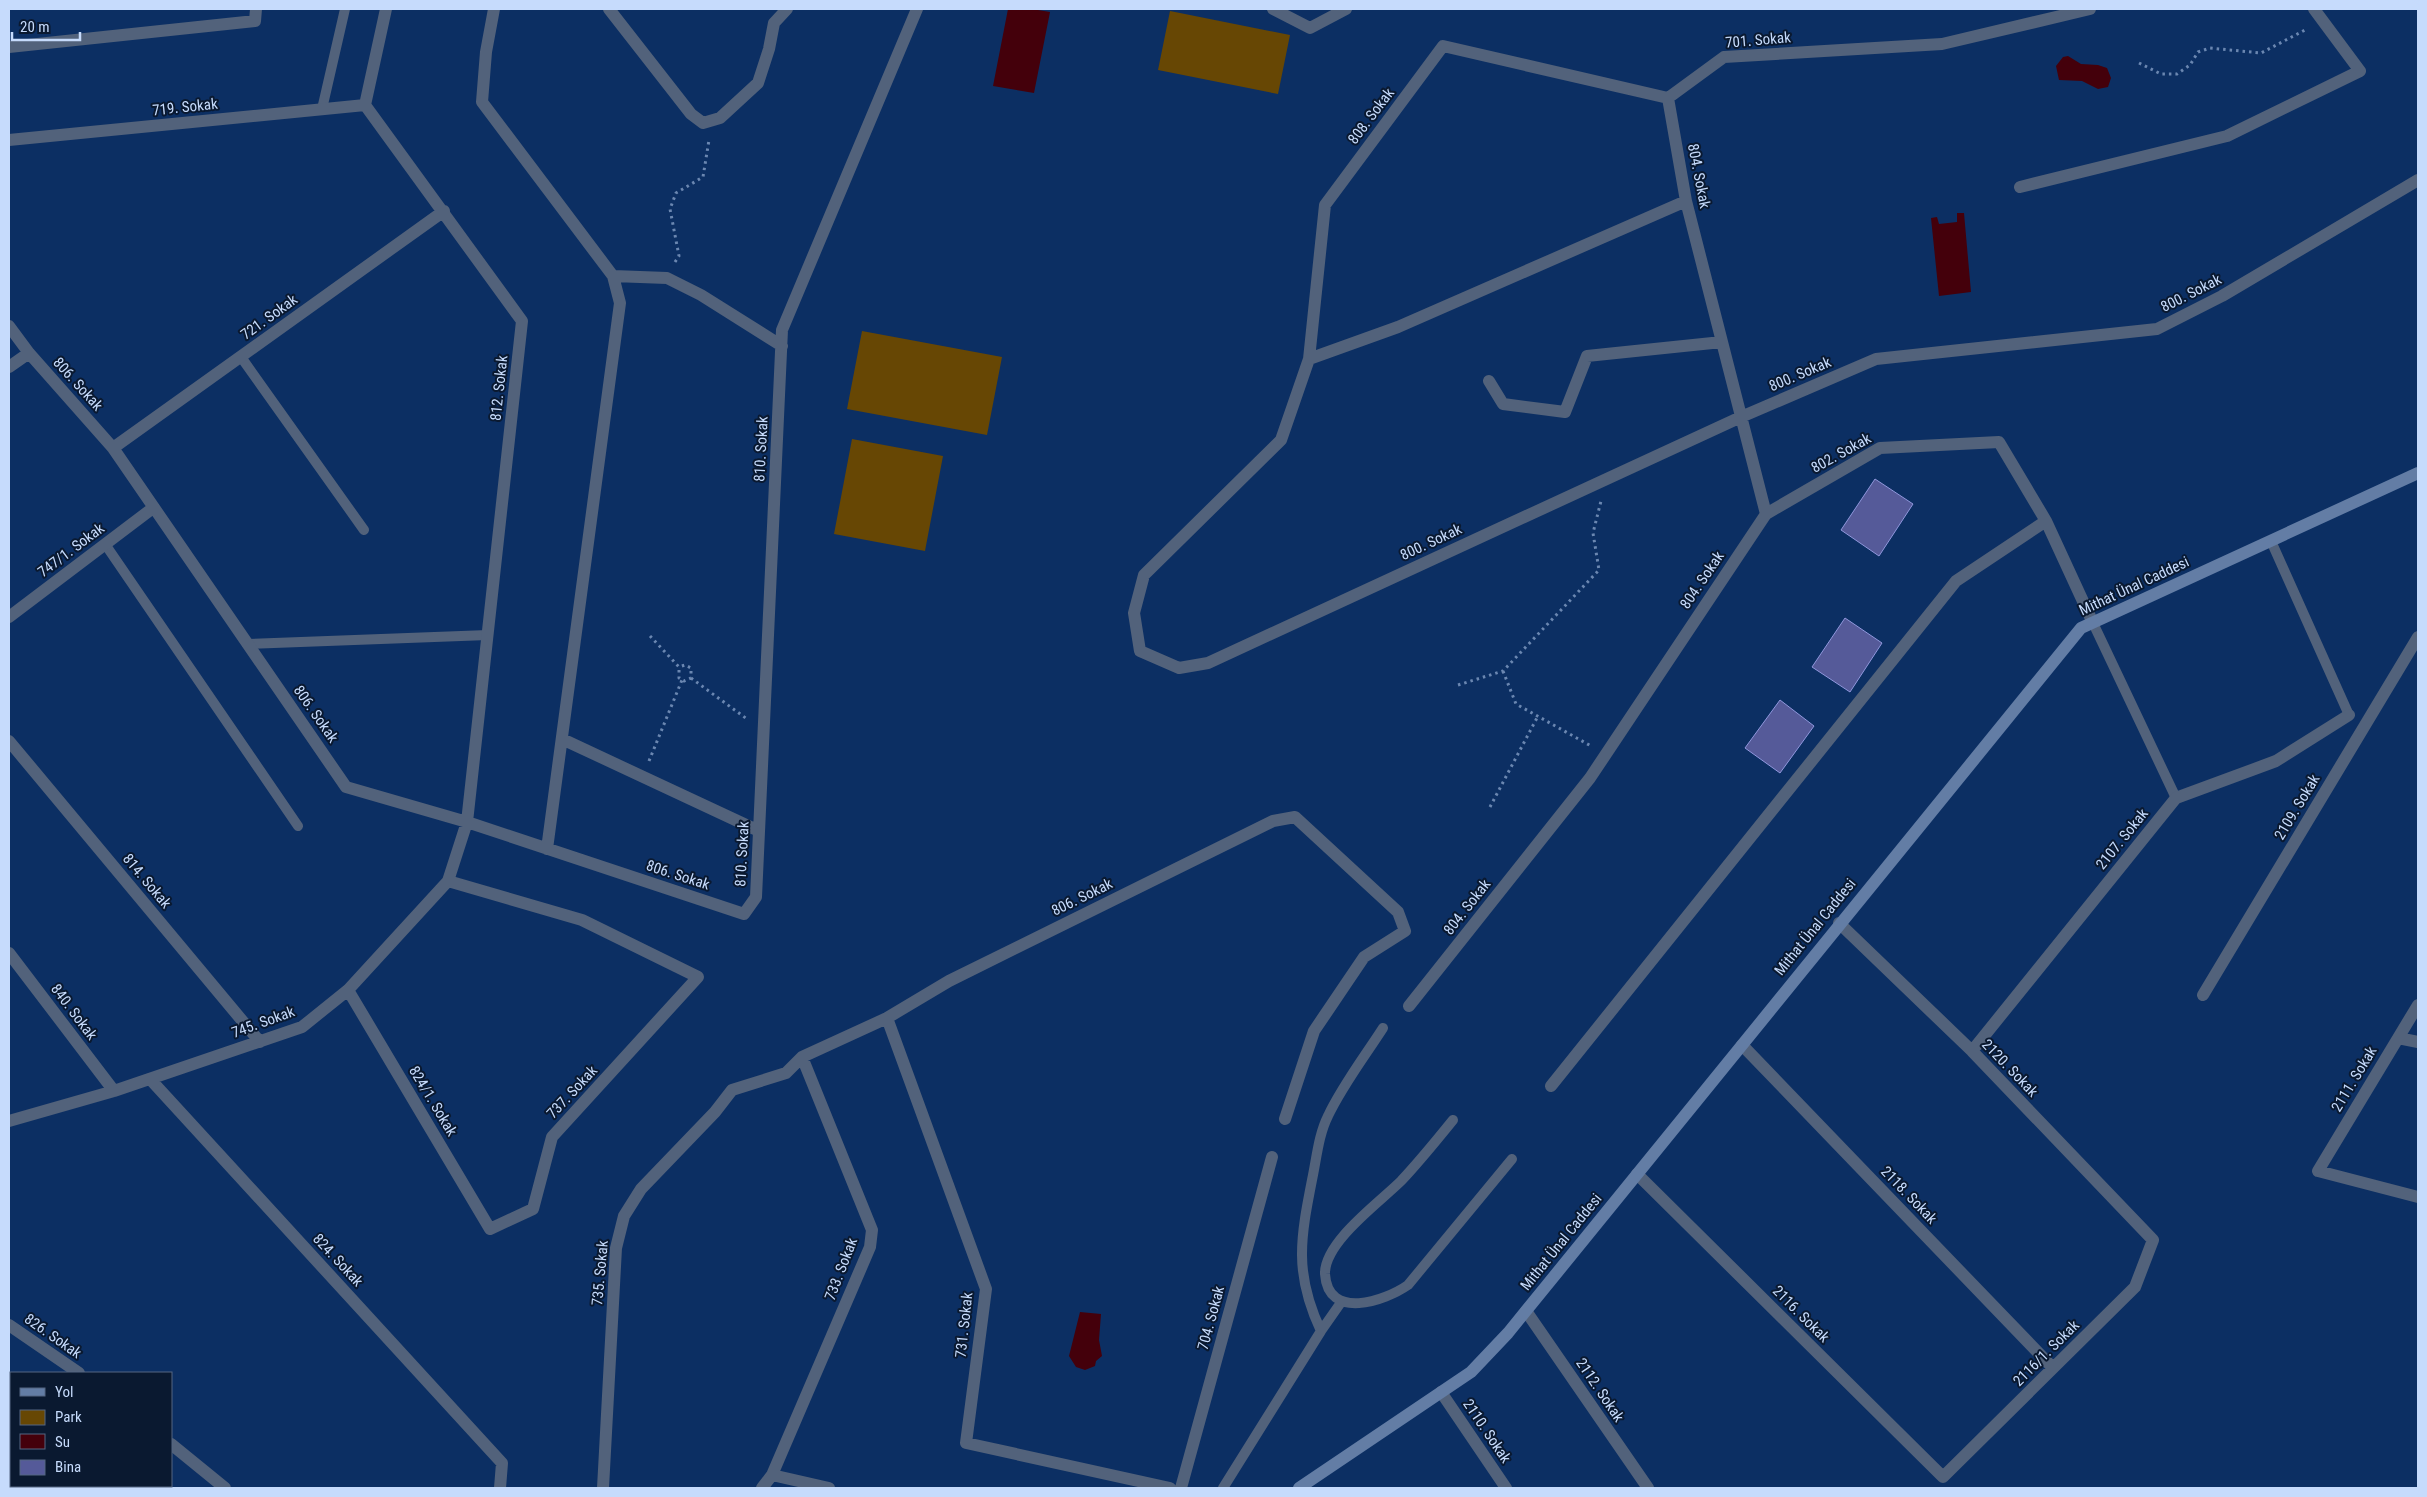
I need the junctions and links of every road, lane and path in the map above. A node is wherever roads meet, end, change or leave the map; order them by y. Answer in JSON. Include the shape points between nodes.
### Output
{"nodes":[{"id":1,"x":256,"y":9,"type":"edge"},
{"id":2,"x":346,"y":9,"type":"edge"},
{"id":3,"x":386,"y":9,"type":"edge"},
{"id":4,"x":494,"y":9,"type":"edge"},
{"id":5,"x":610,"y":9,"type":"edge"},
{"id":6,"x":787,"y":9,"type":"edge"},
{"id":7,"x":917,"y":9,"type":"edge"},
{"id":8,"x":1273,"y":9,"type":"edge"},
{"id":9,"x":1346,"y":9,"type":"edge"},
{"id":10,"x":2090,"y":9,"type":"edge"},
{"id":11,"x":2314,"y":9,"type":"edge"},
{"id":12,"x":2323,"y":21,"type":"junction"},
{"id":13,"x":9,"y":47,"type":"edge"},
{"id":14,"x":2139,"y":63,"type":"dead end"},
{"id":15,"x":1668,"y":98,"type":"junction"},
{"id":16,"x":365,"y":105,"type":"junction"},
{"id":17,"x":322,"y":109,"type":"junction"},
{"id":18,"x":711,"y":120,"type":"junction"},
{"id":19,"x":9,"y":140,"type":"edge"},
{"id":20,"x":2418,"y":180,"type":"edge"},
{"id":21,"x":2020,"y":187,"type":"dead end"},
{"id":22,"x":1686,"y":201,"type":"junction"},
{"id":23,"x":444,"y":211,"type":"junction"},
{"id":24,"x":613,"y":276,"type":"junction"},
{"id":25,"x":667,"y":278,"type":"junction"},
{"id":26,"x":9,"y":326,"type":"edge"},
{"id":27,"x":1722,"y":342,"type":"junction"},
{"id":28,"x":782,"y":346,"type":"junction"},
{"id":29,"x":29,"y":353,"type":"junction"},
{"id":30,"x":241,"y":357,"type":"junction"},
{"id":31,"x":1309,"y":359,"type":"junction"},
{"id":32,"x":9,"y":368,"type":"edge"},
{"id":33,"x":1489,"y":381,"type":"dead end"},
{"id":34,"x":1741,"y":417,"type":"junction"},
{"id":35,"x":113,"y":448,"type":"junction"},
{"id":36,"x":2418,"y":474,"type":"edge"},
{"id":37,"x":1606,"y":480,"type":"junction"},
{"id":38,"x":153,"y":508,"type":"junction"},
{"id":39,"x":1766,"y":514,"type":"junction"},
{"id":40,"x":2046,"y":522,"type":"junction"},
{"id":41,"x":364,"y":530,"type":"dead end"},
{"id":42,"x":2271,"y":541,"type":"junction"},
{"id":43,"x":105,"y":544,"type":"junction"},
{"id":44,"x":9,"y":617,"type":"edge"},
{"id":45,"x":2093,"y":622,"type":"junction"},
{"id":46,"x":488,"y":635,"type":"junction"},
{"id":47,"x":650,"y":636,"type":"dead end"},
{"id":48,"x":2418,"y":637,"type":"edge"},
{"id":49,"x":247,"y":644,"type":"junction"},
{"id":50,"x":679,"y":667,"type":"junction"},
{"id":51,"x":1503,"y":671,"type":"junction"},
{"id":52,"x":691,"y":678,"type":"junction"},
{"id":53,"x":682,"y":680,"type":"junction"},
{"id":54,"x":1458,"y":685,"type":"dead end"},
{"id":55,"x":2349,"y":715,"type":"joint"},
{"id":56,"x":1538,"y":716,"type":"junction"},
{"id":57,"x":764,"y":732,"type":"junction"},
{"id":58,"x":562,"y":739,"type":"junction"},
{"id":59,"x":9,"y":741,"type":"edge"},
{"id":60,"x":1606,"y":755,"type":"junction"},
{"id":61,"x":642,"y":776,"type":"junction"},
{"id":62,"x":2176,"y":798,"type":"junction"},
{"id":63,"x":1490,"y":807,"type":"dead end"},
{"id":64,"x":467,"y":822,"type":"junction"},
{"id":65,"x":298,"y":826,"type":"dead end"},
{"id":66,"x":759,"y":831,"type":"junction"},
{"id":67,"x":547,"y":849,"type":"junction"},
{"id":68,"x":448,"y":881,"type":"junction"},
{"id":69,"x":744,"y":914,"type":"joint"},
{"id":70,"x":1839,"y":923,"type":"junction"},
{"id":71,"x":9,"y":953,"type":"edge"},
{"id":72,"x":348,"y":990,"type":"junction"},
{"id":73,"x":2203,"y":995,"type":"dead end"},
{"id":74,"x":2418,"y":1005,"type":"edge"},
{"id":75,"x":1409,"y":1006,"type":"dead end"},
{"id":76,"x":888,"y":1018,"type":"junction"},
{"id":77,"x":1383,"y":1028,"type":"dead end"},
{"id":78,"x":2398,"y":1038,"type":"junction"},
{"id":79,"x":260,"y":1042,"type":"junction"},
{"id":80,"x":2418,"y":1042,"type":"edge"},
{"id":81,"x":1742,"y":1045,"type":"junction"},
{"id":82,"x":1972,"y":1051,"type":"junction"},
{"id":83,"x":802,"y":1057,"type":"junction"},
{"id":84,"x":150,"y":1079,"type":"junction"},
{"id":85,"x":1551,"y":1086,"type":"dead end"},
{"id":86,"x":114,"y":1091,"type":"junction"},
{"id":87,"x":1285,"y":1119,"type":"dead end"},
{"id":88,"x":1453,"y":1120,"type":"dead end"},
{"id":89,"x":9,"y":1121,"type":"edge"},
{"id":90,"x":1272,"y":1157,"type":"dead end"},
{"id":91,"x":1512,"y":1159,"type":"dead end"},
{"id":92,"x":1637,"y":1174,"type":"junction"},
{"id":93,"x":2418,"y":1197,"type":"edge"},
{"id":94,"x":490,"y":1229,"type":"joint"},
{"id":95,"x":2153,"y":1240,"type":"joint"},
{"id":96,"x":1342,"y":1301,"type":"junction"},
{"id":97,"x":1526,"y":1311,"type":"junction"},
{"id":98,"x":9,"y":1325,"type":"edge"},
{"id":99,"x":1321,"y":1331,"type":"junction"},
{"id":100,"x":2054,"y":1368,"type":"junction"},
{"id":101,"x":78,"y":1372,"type":"edge"},
{"id":102,"x":1441,"y":1392,"type":"junction"},
{"id":103,"x":172,"y":1445,"type":"edge"},
{"id":104,"x":772,"y":1475,"type":"junction"},
{"id":105,"x":1943,"y":1476,"type":"joint"},
{"id":106,"x":226,"y":1488,"type":"edge"},
{"id":107,"x":500,"y":1488,"type":"edge"},
{"id":108,"x":603,"y":1488,"type":"edge"},
{"id":109,"x":762,"y":1488,"type":"edge"},
{"id":110,"x":829,"y":1488,"type":"edge"},
{"id":111,"x":1170,"y":1488,"type":"edge"},
{"id":112,"x":1181,"y":1488,"type":"edge"},
{"id":113,"x":1223,"y":1488,"type":"edge"},
{"id":114,"x":1299,"y":1488,"type":"edge"},
{"id":115,"x":1506,"y":1488,"type":"edge"},
{"id":116,"x":1648,"y":1488,"type":"edge"}],
"edges":[{"from":1,"to":13,"type":"street","via":[[255,21]]},
{"from":2,"to":17,"type":"lane"},
{"from":3,"to":16,"type":"street"},
{"from":4,"to":24,"type":"street","via":[[482,102]]},
{"from":5,"to":18,"type":"street","via":[[691,114],[703,123]]},
{"from":6,"to":18,"type":"street","via":[[774,23],[758,83],[720,118]]},
{"from":7,"to":28,"type":"street","name":"810. Sokak","via":[[782,330]]},
{"from":8,"to":9,"type":"street","via":[[1310,28]]},
{"from":10,"to":15,"type":"street","name":"701. Sokak","via":[[1942,44],[1724,57]]},
{"from":11,"to":12,"type":"street"},
{"from":12,"to":14,"type":"path","via":[[2261,53],[2210,48],[2198,52],[2190,65],[2177,74],[2161,74]]},
{"from":12,"to":21,"type":"street","via":[[2360,71],[2228,136]]},
{"from":15,"to":22,"type":"street","name":"804. Sokak"},
{"from":15,"to":31,"type":"street","name":"808. Sokak","via":[[1443,46],[1326,205]]},
{"from":16,"to":17,"type":"street","name":"719. Sokak"},
{"from":16,"to":23,"type":"street","name":"812. Sokak"},
{"from":17,"to":19,"type":"street","name":"719. Sokak"},
{"from":18,"to":25,"type":"path","via":[[703,176],[676,193],[670,209],[679,256]]},
{"from":20,"to":34,"type":"street","name":"800. Sokak","via":[[2222,296],[2157,329],[1876,360]]},
{"from":22,"to":27,"type":"street","name":"804. Sokak"},
{"from":22,"to":31,"type":"street","via":[[1398,327]]},
{"from":23,"to":30,"type":"street","name":"721. Sokak"},
{"from":23,"to":46,"type":"street","name":"812. Sokak","via":[[522,321]]},
{"from":24,"to":25,"type":"street"},
{"from":24,"to":58,"type":"street","via":[[620,303]]},
{"from":25,"to":28,"type":"street","via":[[701,295]]},
{"from":26,"to":29,"type":"street","name":"806. Sokak"},
{"from":27,"to":33,"type":"street","via":[[1587,356],[1565,412],[1504,404]]},
{"from":27,"to":34,"type":"street","name":"804. Sokak"},
{"from":28,"to":57,"type":"street","name":"810. Sokak"},
{"from":29,"to":32,"type":"street"},
{"from":29,"to":35,"type":"street","name":"806. Sokak"},
{"from":30,"to":35,"type":"street","name":"721. Sokak"},
{"from":30,"to":41,"type":"lane"},
{"from":31,"to":37,"type":"street","name":"800. Sokak","via":[[1281,440],[1144,575],[1134,613],[1140,651],[1179,668],[1208,663]]},
{"from":34,"to":37,"type":"street","name":"800. Sokak"},
{"from":34,"to":39,"type":"street","name":"804. Sokak"},
{"from":35,"to":38,"type":"street","name":"806. Sokak"},
{"from":36,"to":42,"type":"main road","name":"Mithat Ünal Caddesi"},
{"from":37,"to":51,"type":"path","via":[[1593,532],[1599,570]]},
{"from":38,"to":43,"type":"street","name":"747/1. Sokak"},
{"from":38,"to":49,"type":"street","name":"806. Sokak"},
{"from":39,"to":40,"type":"street","name":"802. Sokak","via":[[1880,448],[1999,442]]},
{"from":39,"to":60,"type":"street","name":"804. Sokak"},
{"from":40,"to":45,"type":"street"},
{"from":40,"to":85,"type":"street","via":[[1956,581]]},
{"from":42,"to":45,"type":"main road","name":"Mithat Ünal Caddesi"},
{"from":42,"to":55,"type":"lane"},
{"from":43,"to":44,"type":"street","name":"747/1. Sokak"},
{"from":43,"to":65,"type":"lane"},
{"from":45,"to":62,"type":"lane"},
{"from":45,"to":70,"type":"main road","name":"Mithat Ünal Caddesi","via":[[2081,628]]},
{"from":46,"to":49,"type":"lane"},
{"from":46,"to":64,"type":"street","name":"812. Sokak"},
{"from":47,"to":50,"type":"path"},
{"from":48,"to":73,"type":"street","name":"2109. Sokak"},
{"from":49,"to":64,"type":"street","name":"806. Sokak","via":[[346,787]]},
{"from":50,"to":52,"type":"path","via":[[686,665],[690,668]]},
{"from":50,"to":53,"type":"path","via":[[678,675]]},
{"from":51,"to":54,"type":"path"},
{"from":51,"to":56,"type":"path","via":[[1516,704]]},
{"from":52,"to":53,"type":"path"},
{"from":52,"to":57,"type":"path"},
{"from":53,"to":61,"type":"path"},
{"from":55,"to":62,"type":"street","via":[[2276,761]]},
{"from":56,"to":60,"type":"path"},
{"from":56,"to":63,"type":"path"},
{"from":57,"to":66,"type":"street","name":"810. Sokak"},
{"from":58,"to":61,"type":"street"},
{"from":58,"to":67,"type":"street"},
{"from":59,"to":79,"type":"street","name":"814. Sokak"},
{"from":60,"to":75,"type":"street","name":"804. Sokak"},
{"from":61,"to":66,"type":"street"},
{"from":62,"to":82,"type":"street","name":"2107. Sokak"},
{"from":64,"to":67,"type":"street","name":"806. Sokak"},
{"from":64,"to":68,"type":"street","name":"745. Sokak"},
{"from":66,"to":69,"type":"street","name":"810. Sokak","via":[[756,897]]},
{"from":67,"to":69,"type":"street","name":"806. Sokak"},
{"from":68,"to":72,"type":"street","name":"745. Sokak"},
{"from":68,"to":94,"type":"street","name":"737. Sokak","via":[[582,920],[698,977],[552,1137],[533,1209]]},
{"from":70,"to":81,"type":"main road","name":"Mithat Ünal Caddesi"},
{"from":70,"to":82,"type":"street","name":"2120. Sokak"},
{"from":71,"to":86,"type":"street","name":"840. Sokak"},
{"from":72,"to":79,"type":"street","name":"745. Sokak","via":[[302,1027]]},
{"from":72,"to":94,"type":"street","name":"824/1. Sokak"},
{"from":74,"to":78,"type":"street","name":"2111. Sokak"},
{"from":76,"to":83,"type":"street","name":"806. Sokak"},
{"from":76,"to":87,"type":"street","name":"806. Sokak","via":[[949,981],[1273,821],[1295,817],[1398,912],[1404,931],[1364,957],[1314,1031]]},
{"from":76,"to":111,"type":"street","name":"731. Sokak","via":[[986,1289],[966,1443]]},
{"from":77,"to":99,"type":"lane","via":[[1328,1116],[1320,1139],[1301,1248],[1305,1290]]},
{"from":78,"to":80,"type":"street"},
{"from":78,"to":93,"type":"street","name":"2111. Sokak","via":[[2318,1171]]},
{"from":79,"to":84,"type":"street","name":"745. Sokak"},
{"from":81,"to":92,"type":"main road","name":"Mithat Ünal Caddesi"},
{"from":81,"to":100,"type":"street","name":"2118. Sokak"},
{"from":82,"to":95,"type":"street","name":"2120. Sokak"},
{"from":83,"to":104,"type":"street","name":"733. Sokak","via":[[872,1230],[870,1247]]},
{"from":83,"to":108,"type":"street","name":"735. Sokak","via":[[786,1074],[732,1090],[641,1189],[624,1216],[616,1248]]},
{"from":84,"to":86,"type":"street","name":"745. Sokak"},
{"from":84,"to":107,"type":"street","name":"824. Sokak","via":[[502,1463]]},
{"from":86,"to":89,"type":"street","name":"745. Sokak"},
{"from":88,"to":96,"type":"lane","via":[[1400,1182],[1358,1219],[1329,1257],[1325,1274],[1327,1282]]},
{"from":90,"to":112,"type":"street","name":"704. Sokak"},
{"from":91,"to":96,"type":"lane","via":[[1408,1285],[1375,1302],[1358,1304]]},
{"from":92,"to":97,"type":"main road","name":"Mithat Ünal Caddesi"},
{"from":92,"to":105,"type":"street","name":"2116. Sokak"},
{"from":95,"to":100,"type":"street","name":"2116/1. Sokak","via":[[2136,1287]]},
{"from":96,"to":99,"type":"lane"},
{"from":97,"to":102,"type":"main road","name":"Mithat Ünal Caddesi","via":[[1471,1372]]},
{"from":97,"to":116,"type":"street","name":"2112. Sokak"},
{"from":98,"to":101,"type":"street","name":"826. Sokak"},
{"from":99,"to":113,"type":"lane"},
{"from":100,"to":105,"type":"street","name":"2116/1. Sokak"},
{"from":102,"to":114,"type":"main road","name":"Mithat Ünal Caddesi"},
{"from":102,"to":115,"type":"street","name":"2110. Sokak"},
{"from":103,"to":106,"type":"street"},
{"from":104,"to":109,"type":"street","name":"733. Sokak"},
{"from":104,"to":110,"type":"street"}]}
